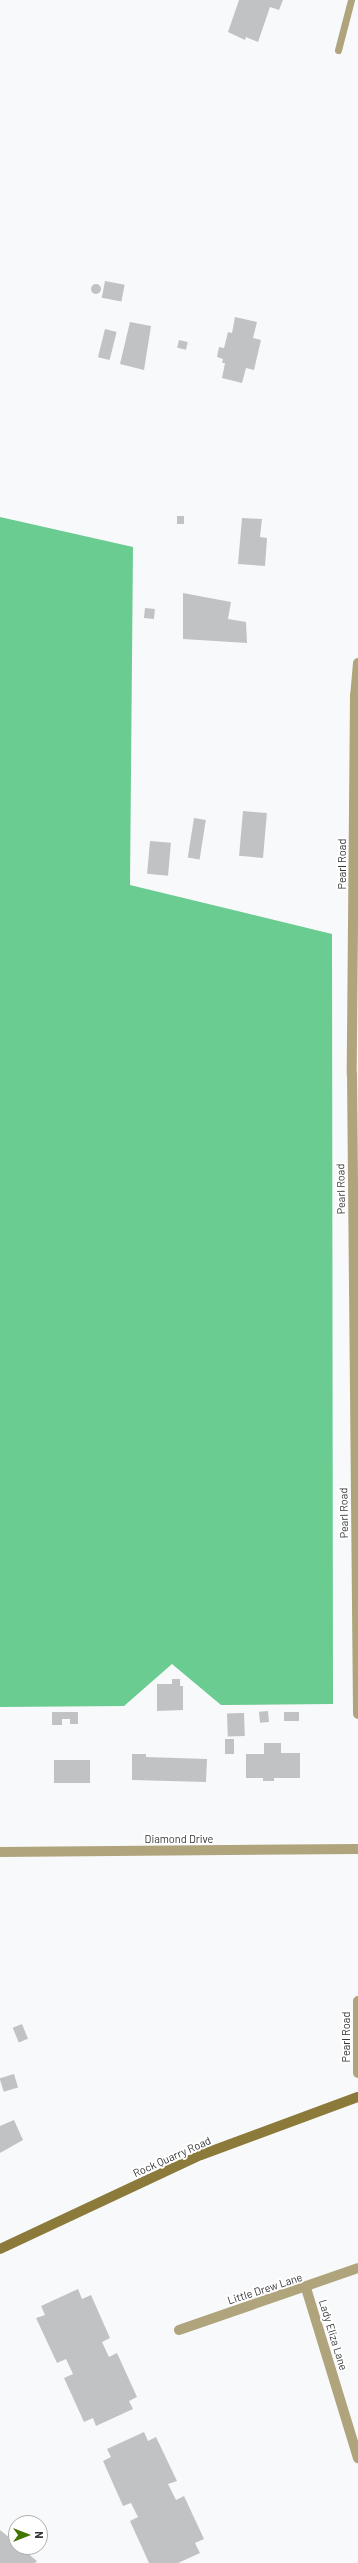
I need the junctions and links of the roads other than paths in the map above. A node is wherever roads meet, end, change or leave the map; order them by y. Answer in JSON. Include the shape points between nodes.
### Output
{"nodes":[{"id":1,"x":351,"y":0,"type":"edge"},
{"id":2,"x":338,"y":50,"type":"dead end"},
{"id":3,"x":358,"y":663,"type":"edge"},
{"id":4,"x":356,"y":821,"type":"edge"},
{"id":5,"x":358,"y":1714,"type":"edge"},
{"id":6,"x":358,"y":1849,"type":"edge"},
{"id":7,"x":0,"y":1852,"type":"edge"},
{"id":8,"x":358,"y":2001,"type":"edge"},
{"id":9,"x":358,"y":2073,"type":"edge"},
{"id":10,"x":358,"y":2097,"type":"edge"},
{"id":11,"x":0,"y":2249,"type":"edge"},
{"id":12,"x":358,"y":2268,"type":"edge"},
{"id":13,"x":306,"y":2288,"type":"junction"},
{"id":14,"x":179,"y":2330,"type":"dead end"},
{"id":15,"x":358,"y":2458,"type":"edge"}],
"edges":[{"from":1,"to":2,"type":"lane"},
{"from":3,"to":4,"type":"street","name":"Pearl Road","via":[[355,695]]},
{"from":4,"to":5,"type":"street","name":"Pearl Road","via":[[352,1074]]},
{"from":6,"to":7,"type":"street","name":"Diamond Drive"},
{"from":8,"to":9,"type":"street","name":"Pearl Road"},
{"from":10,"to":11,"type":"main road","name":"Rock Quarry Road","via":[[201,2155]]},
{"from":12,"to":13,"type":"street","name":"Little Drew Lane"},
{"from":13,"to":14,"type":"street","name":"Little Drew Lane"},
{"from":13,"to":15,"type":"street","name":"Lady Eliza Lane"}]}
